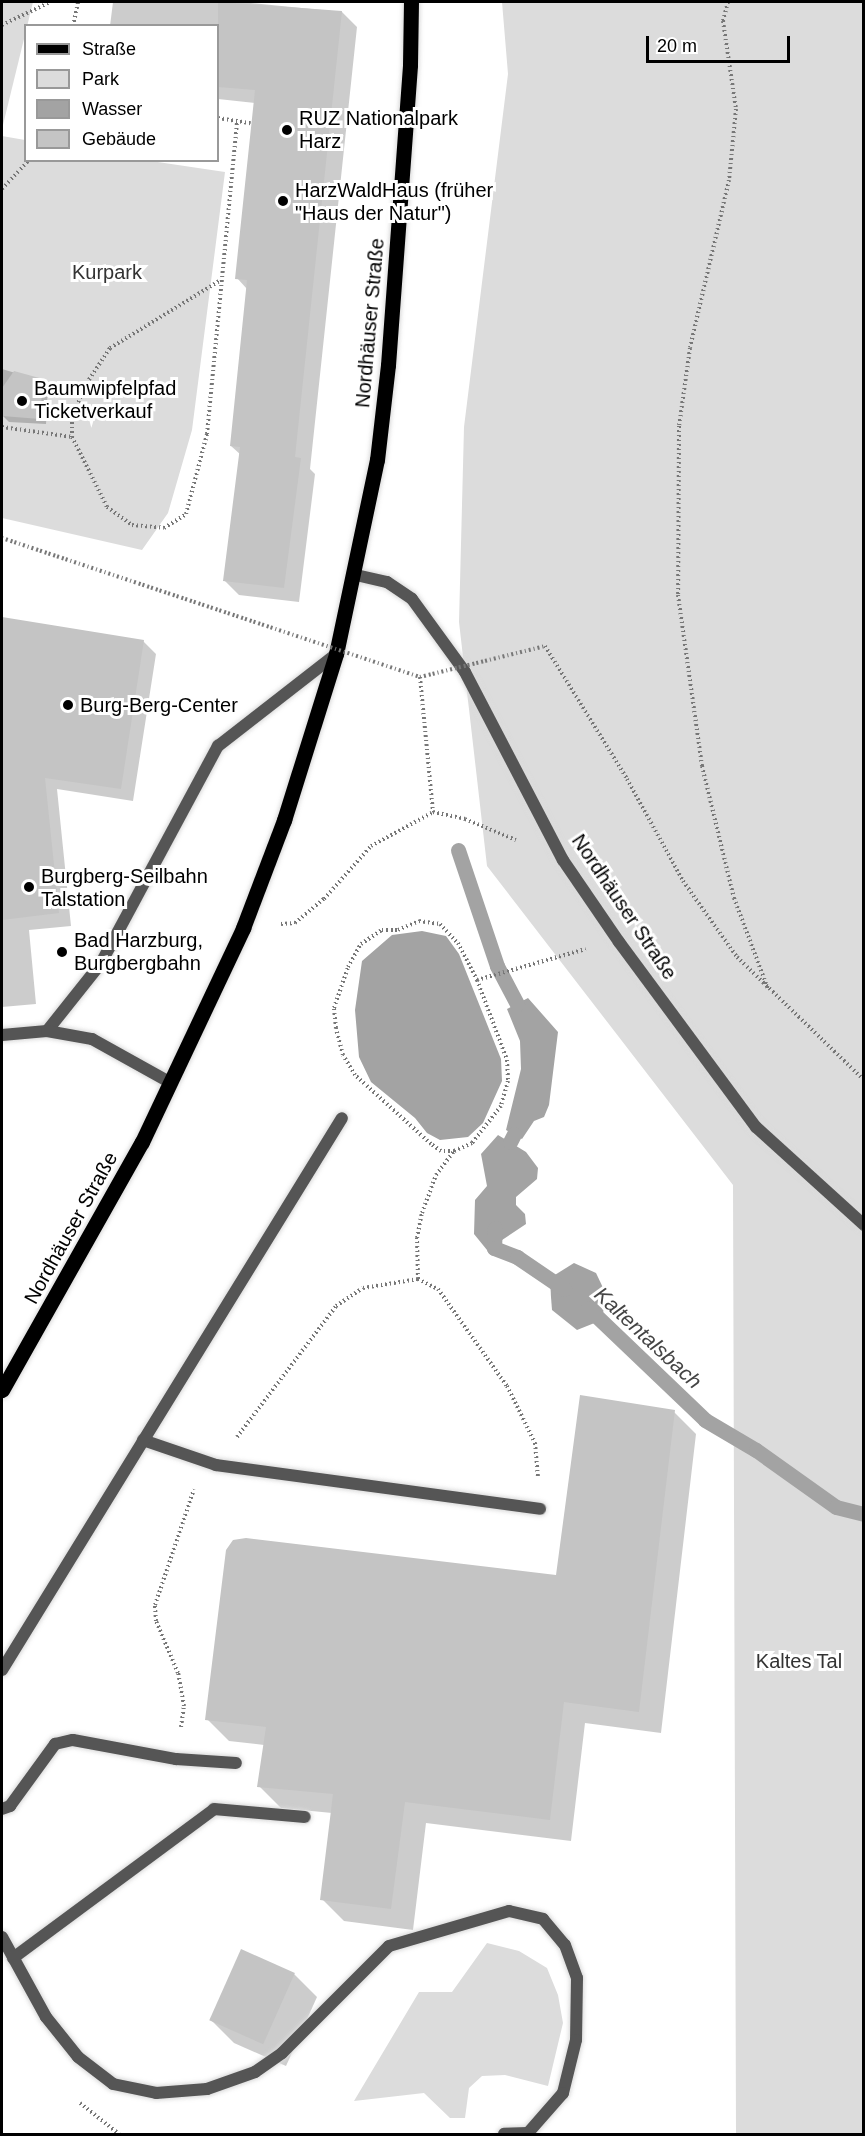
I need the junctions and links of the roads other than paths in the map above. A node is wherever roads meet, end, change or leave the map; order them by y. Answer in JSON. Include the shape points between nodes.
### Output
{"nodes":[{"id":1,"x":411,"y":2,"type":"edge"},
{"id":2,"x":356,"y":575,"type":"junction"},
{"id":3,"x":336,"y":654,"type":"junction"},
{"id":4,"x":47,"y":1031,"type":"junction"},
{"id":5,"x":2,"y":1035,"type":"edge"},
{"id":6,"x":171,"y":1083,"type":"junction"},
{"id":7,"x":342,"y":1118,"type":"dead end"},
{"id":8,"x":864,"y":1225,"type":"edge"},
{"id":9,"x":2,"y":1390,"type":"edge"},
{"id":10,"x":143,"y":1440,"type":"junction"},
{"id":11,"x":540,"y":1509,"type":"road end"},
{"id":12,"x":2,"y":1670,"type":"edge"},
{"id":13,"x":236,"y":1763,"type":"dead end"},
{"id":14,"x":2,"y":1809,"type":"edge"},
{"id":15,"x":305,"y":1817,"type":"dead end"},
{"id":16,"x":2,"y":1937,"type":"edge"},
{"id":17,"x":13,"y":1958,"type":"junction"},
{"id":18,"x":504,"y":2134,"type":"edge"},
{"id":19,"x":527,"y":2134,"type":"edge"}],
"edges":[{"from":1,"to":2,"type":"main road","name":"Nordhäuser Straße","via":[[409,87],[388,365],[377,460]]},
{"from":2,"to":3,"type":"main road","name":"Nordhäuser Straße"},
{"from":2,"to":8,"type":"street","name":"Nordhäuser Straße","via":[[387,582],[412,599],[465,672],[563,860],[619,942],[756,1127]]},
{"from":3,"to":4,"type":"street","via":[[218,746],[102,963]]},
{"from":3,"to":6,"type":"main road","name":"Nordhäuser Straße","via":[[284,820],[243,928]]},
{"from":4,"to":5,"type":"street"},
{"from":4,"to":6,"type":"street","via":[[92,1039]]},
{"from":6,"to":9,"type":"main road","name":"Nordhäuser Straße","via":[[92,1236]]},
{"from":7,"to":10,"type":"street"},
{"from":10,"to":11,"type":"street","via":[[216,1465]]},
{"from":10,"to":12,"type":"street"},
{"from":13,"to":14,"type":"street","via":[[176,1759],[73,1740],[55,1744],[10,1806]]},
{"from":15,"to":17,"type":"street","via":[[214,1809]]},
{"from":16,"to":17,"type":"street"},
{"from":17,"to":19,"type":"street","via":[[46,2017],[78,2057],[113,2084],[156,2093],[207,2089],[255,2072],[282,2053],[388,1946],[510,1911],[543,1919],[565,1945],[577,1978],[576,2040],[563,2093]]},
{"from":18,"to":19,"type":"street"}]}
